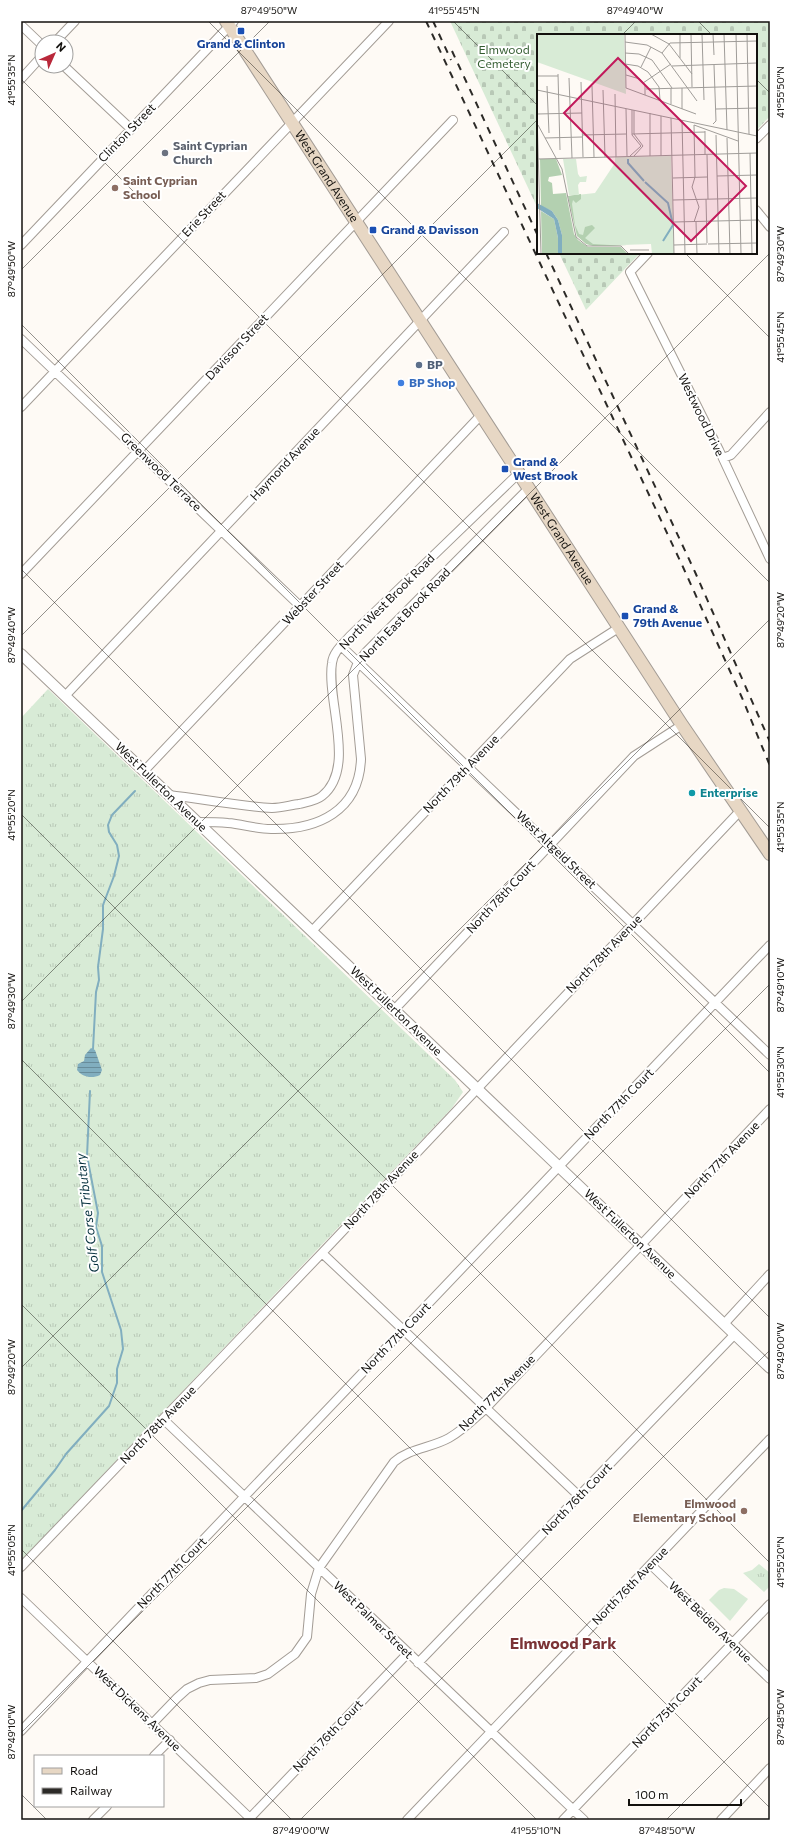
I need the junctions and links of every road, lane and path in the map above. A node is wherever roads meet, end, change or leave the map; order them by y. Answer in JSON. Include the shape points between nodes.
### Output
{"nodes":[{"id":1,"x":75,"y":21,"type":"edge"},
{"id":2,"x":389,"y":21,"type":"edge"},
{"id":3,"x":229,"y":23,"type":"edge"},
{"id":4,"x":21,"y":25,"type":"edge"},
{"id":5,"x":63,"y":34,"type":"edge"},
{"id":6,"x":34,"y":37,"type":"edge"},
{"id":7,"x":34,"y":65,"type":"edge"},
{"id":8,"x":73,"y":74,"type":"edge"},
{"id":9,"x":21,"y":79,"type":"edge"},
{"id":10,"x":453,"y":120,"type":"dead end"},
{"id":11,"x":291,"y":122,"type":"junction"},
{"id":12,"x":770,"y":125,"type":"edge"},
{"id":13,"x":131,"y":129,"type":"junction"},
{"id":14,"x":757,"y":138,"type":"edge"},
{"id":15,"x":757,"y":211,"type":"edge"},
{"id":16,"x":356,"y":222,"type":"junction"},
{"id":17,"x":770,"y":227,"type":"edge"},
{"id":18,"x":504,"y":232,"type":"dead end"},
{"id":19,"x":21,"y":245,"type":"edge"},
{"id":20,"x":647,"y":254,"type":"edge"},
{"id":21,"x":420,"y":321,"type":"junction"},
{"id":22,"x":21,"y":339,"type":"edge"},
{"id":23,"x":55,"y":371,"type":"junction"},
{"id":24,"x":21,"y":407,"type":"edge"},
{"id":25,"x":481,"y":415,"type":"junction"},
{"id":26,"x":769,"y":415,"type":"edge"},
{"id":27,"x":138,"y":451,"type":"junction"},
{"id":28,"x":723,"y":458,"type":"junction"},
{"id":29,"x":519,"y":473,"type":"junction"},
{"id":30,"x":529,"y":488,"type":"junction"},
{"id":31,"x":222,"y":531,"type":"junction"},
{"id":32,"x":770,"y":559,"type":"edge"},
{"id":33,"x":21,"y":574,"type":"edge"},
{"id":34,"x":300,"y":606,"type":"junction"},
{"id":35,"x":620,"y":627,"type":"junction"},
{"id":36,"x":342,"y":646,"type":"junction"},
{"id":37,"x":21,"y":654,"type":"edge"},
{"id":38,"x":358,"y":662,"type":"junction"},
{"id":39,"x":65,"y":696,"type":"junction"},
{"id":40,"x":682,"y":724,"type":"junction"},
{"id":41,"x":468,"y":767,"type":"junction"},
{"id":42,"x":144,"y":771,"type":"junction"},
{"id":43,"x":169,"y":795,"type":"junction"},
{"id":44,"x":740,"y":811,"type":"junction"},
{"id":45,"x":197,"y":822,"type":"junction"},
{"id":46,"x":550,"y":845,"type":"junction"},
{"id":47,"x":770,"y":854,"type":"edge"},
{"id":48,"x":633,"y":924,"type":"junction"},
{"id":49,"x":312,"y":931,"type":"junction"},
{"id":50,"x":770,"y":945,"type":"edge"},
{"id":51,"x":715,"y":1003,"type":"junction"},
{"id":52,"x":394,"y":1010,"type":"junction"},
{"id":53,"x":770,"y":1055,"type":"edge"},
{"id":54,"x":476,"y":1088,"type":"junction"},
{"id":55,"x":770,"y":1109,"type":"edge"},
{"id":56,"x":559,"y":1167,"type":"junction"},
{"id":57,"x":641,"y":1245,"type":"junction"},
{"id":58,"x":322,"y":1253,"type":"junction"},
{"id":59,"x":770,"y":1274,"type":"edge"},
{"id":60,"x":724,"y":1324,"type":"junction"},
{"id":61,"x":403,"y":1330,"type":"junction"},
{"id":62,"x":735,"y":1334,"type":"junction"},
{"id":63,"x":770,"y":1368,"type":"edge"},
{"id":64,"x":486,"y":1408,"type":"junction"},
{"id":65,"x":163,"y":1419,"type":"junction"},
{"id":66,"x":770,"y":1440,"type":"edge"},
{"id":67,"x":579,"y":1496,"type":"junction"},
{"id":68,"x":244,"y":1497,"type":"junction"},
{"id":69,"x":651,"y":1565,"type":"junction"},
{"id":70,"x":21,"y":1568,"type":"edge"},
{"id":71,"x":319,"y":1568,"type":"junction"},
{"id":72,"x":21,"y":1598,"type":"edge"},
{"id":73,"x":770,"y":1604,"type":"edge"},
{"id":74,"x":732,"y":1643,"type":"junction"},
{"id":75,"x":408,"y":1653,"type":"junction"},
{"id":76,"x":87,"y":1662,"type":"junction"},
{"id":77,"x":418,"y":1662,"type":"junction"},
{"id":78,"x":770,"y":1679,"type":"edge"},
{"id":79,"x":152,"y":1724,"type":"junction"},
{"id":80,"x":21,"y":1731,"type":"edge"},
{"id":81,"x":491,"y":1732,"type":"junction"},
{"id":82,"x":170,"y":1740,"type":"junction"},
{"id":83,"x":155,"y":1755,"type":"edge"},
{"id":84,"x":770,"y":1768,"type":"edge"},
{"id":85,"x":105,"y":1807,"type":"edge"},
{"id":86,"x":573,"y":1810,"type":"junction"},
{"id":87,"x":250,"y":1819,"type":"edge"},
{"id":88,"x":93,"y":1820,"type":"edge"},
{"id":89,"x":407,"y":1820,"type":"edge"},
{"id":90,"x":564,"y":1820,"type":"edge"},
{"id":91,"x":584,"y":1820,"type":"edge"},
{"id":92,"x":720,"y":1820,"type":"edge"}],
"edges":[{"from":1,"to":5,"type":"street"},
{"from":2,"to":11,"type":"street","name":"Erie Street"},
{"from":3,"to":11,"type":"main road","name":"West Grand Avenue"},
{"from":3,"to":13,"type":"street","name":"Clinton Street"},
{"from":4,"to":6,"type":"street"},
{"from":7,"to":9,"type":"street"},
{"from":8,"to":13,"type":"street"},
{"from":10,"to":16,"type":"street","name":"Davisson Street"},
{"from":11,"to":16,"type":"main road","name":"West Grand Avenue"},
{"from":11,"to":23,"type":"street","name":"Erie Street"},
{"from":12,"to":14,"type":"street"},
{"from":13,"to":19,"type":"street","name":"Clinton Street"},
{"from":15,"to":17,"type":"street"},
{"from":16,"to":21,"type":"main road","name":"West Grand Avenue"},
{"from":16,"to":27,"type":"street","name":"Davisson Street"},
{"from":18,"to":21,"type":"street","name":"Haymond Avenue"},
{"from":20,"to":28,"type":"street","name":"Westwood Drive","via":[[630,272]]},
{"from":21,"to":25,"type":"main road","name":"West Grand Avenue"},
{"from":21,"to":31,"type":"street","name":"Haymond Avenue"},
{"from":22,"to":23,"type":"street","name":"Greenwood Terrace"},
{"from":23,"to":24,"type":"street","name":"Erie Street"},
{"from":23,"to":27,"type":"street","name":"Greenwood Terrace"},
{"from":25,"to":29,"type":"main road","name":"West Grand Avenue"},
{"from":25,"to":34,"type":"street","name":"Webster Street"},
{"from":26,"to":28,"type":"street","via":[[731,455]]},
{"from":27,"to":31,"type":"street","name":"Greenwood Terrace"},
{"from":27,"to":33,"type":"street","name":"Davisson Street"},
{"from":28,"to":32,"type":"street","name":"Westwood Drive"},
{"from":29,"to":30,"type":"main road","name":"West Grand Avenue"},
{"from":29,"to":36,"type":"street","name":"North West Brook Road"},
{"from":30,"to":35,"type":"main road","name":"West Grand Avenue"},
{"from":30,"to":38,"type":"street","name":"North East Brook Road"},
{"from":31,"to":34,"type":"street","name":"Greenwood Terrace"},
{"from":31,"to":39,"type":"street","name":"Haymond Avenue"},
{"from":34,"to":42,"type":"street","name":"Webster Street"},
{"from":35,"to":40,"type":"main road","name":"West Grand Avenue"},
{"from":35,"to":41,"type":"street","name":"North 79th Avenue","via":[[570,659]]},
{"from":36,"to":38,"type":"street","name":"West Altgeld Street"},
{"from":36,"to":43,"type":"street","name":"North West Brook Road","via":[[332,662],[331,678],[339,753],[338,770],[322,796],[309,802],[273,808]]},
{"from":37,"to":39,"type":"street","name":"West Fullerton Avenue"},
{"from":38,"to":41,"type":"street","name":"West Altgeld Street"},
{"from":38,"to":45,"type":"street","name":"North East Brook Road","via":[[354,675],[360,773],[350,797],[335,814],[320,821],[270,829]]},
{"from":39,"to":42,"type":"street","name":"West Fullerton Avenue"},
{"from":40,"to":44,"type":"main road","name":"West Grand Avenue"},
{"from":40,"to":46,"type":"street","name":"North 78th Court","via":[[634,756]]},
{"from":41,"to":46,"type":"street","name":"West Altgeld Street"},
{"from":41,"to":49,"type":"street","name":"North 79th Avenue"},
{"from":42,"to":43,"type":"street","name":"West Fullerton Avenue"},
{"from":43,"to":45,"type":"street","name":"West Fullerton Avenue"},
{"from":44,"to":47,"type":"main road","name":"West Grand Avenue"},
{"from":44,"to":48,"type":"street","name":"North 78th Avenue"},
{"from":45,"to":49,"type":"street","name":"West Fullerton Avenue"},
{"from":46,"to":48,"type":"street","name":"West Altgeld Street"},
{"from":46,"to":52,"type":"street","name":"North 78th Court"},
{"from":48,"to":51,"type":"street","name":"West Altgeld Street"},
{"from":48,"to":54,"type":"street","name":"North 78th Avenue"},
{"from":49,"to":52,"type":"street","name":"West Fullerton Avenue"},
{"from":50,"to":51,"type":"street","name":"North 77th Court"},
{"from":51,"to":53,"type":"street","name":"West Altgeld Street"},
{"from":51,"to":56,"type":"street","name":"North 77th Court"},
{"from":52,"to":54,"type":"street","name":"West Fullerton Avenue"},
{"from":54,"to":56,"type":"street","name":"West Fullerton Avenue"},
{"from":54,"to":58,"type":"street","name":"North 78th Avenue"},
{"from":55,"to":57,"type":"street","name":"North 77th Avenue"},
{"from":56,"to":57,"type":"street","name":"West Fullerton Avenue"},
{"from":56,"to":61,"type":"street","name":"North 77th Court"},
{"from":57,"to":60,"type":"street","name":"West Fullerton Avenue"},
{"from":57,"to":64,"type":"street","name":"North 77th Avenue"},
{"from":58,"to":61,"type":"street"},
{"from":58,"to":65,"type":"street","name":"North 78th Avenue"},
{"from":59,"to":60,"type":"street"},
{"from":60,"to":62,"type":"street","name":"West Fullerton Avenue"},
{"from":61,"to":64,"type":"street"},
{"from":61,"to":68,"type":"street","name":"North 77th Court"},
{"from":62,"to":63,"type":"street","name":"West Fullerton Avenue"},
{"from":62,"to":67,"type":"street","name":"North 76th Court"},
{"from":64,"to":67,"type":"street"},
{"from":64,"to":71,"type":"street","name":"North 77th Avenue","via":[[448,1439],[418,1448],[394,1462]]},
{"from":65,"to":68,"type":"street","name":"West Palmer Street"},
{"from":65,"to":70,"type":"street","name":"North 78th Avenue"},
{"from":66,"to":69,"type":"street","name":"North 76th Avenue"},
{"from":67,"to":77,"type":"street","name":"North 76th Court"},
{"from":68,"to":71,"type":"street","name":"West Palmer Street"},
{"from":68,"to":76,"type":"street","name":"North 77th Court"},
{"from":69,"to":74,"type":"street","name":"West Belden Avenue"},
{"from":69,"to":81,"type":"street","name":"North 76th Avenue"},
{"from":71,"to":75,"type":"street","name":"West Palmer Street"},
{"from":71,"to":79,"type":"street","name":"North 77th Avenue","via":[[311,1594],[307,1637],[295,1654],[268,1674],[256,1678],[210,1680],[193,1686],[177,1698]]},
{"from":72,"to":76,"type":"street","name":"West Dickens Avenue"},
{"from":73,"to":74,"type":"street","name":"North 75th Court"},
{"from":74,"to":78,"type":"street","name":"West Belden Avenue"},
{"from":74,"to":86,"type":"street","name":"North 75th Court"},
{"from":75,"to":77,"type":"street","name":"West Palmer Street"},
{"from":75,"to":87,"type":"street","name":"North 76th Court"},
{"from":76,"to":79,"type":"street","name":"West Dickens Avenue"},
{"from":76,"to":80,"type":"street","name":"North 77th Court"},
{"from":77,"to":81,"type":"street","name":"West Palmer Street"},
{"from":79,"to":82,"type":"street","name":"West Dickens Avenue"},
{"from":81,"to":86,"type":"street","name":"West Palmer Street"},
{"from":81,"to":89,"type":"street","name":"North 76th Avenue"},
{"from":82,"to":83,"type":"street"},
{"from":82,"to":87,"type":"street","name":"West Dickens Avenue"},
{"from":84,"to":92,"type":"street"},
{"from":85,"to":88,"type":"street"},
{"from":86,"to":90,"type":"street","name":"North 75th Court"},
{"from":86,"to":91,"type":"street","name":"West Palmer Street"}]}
